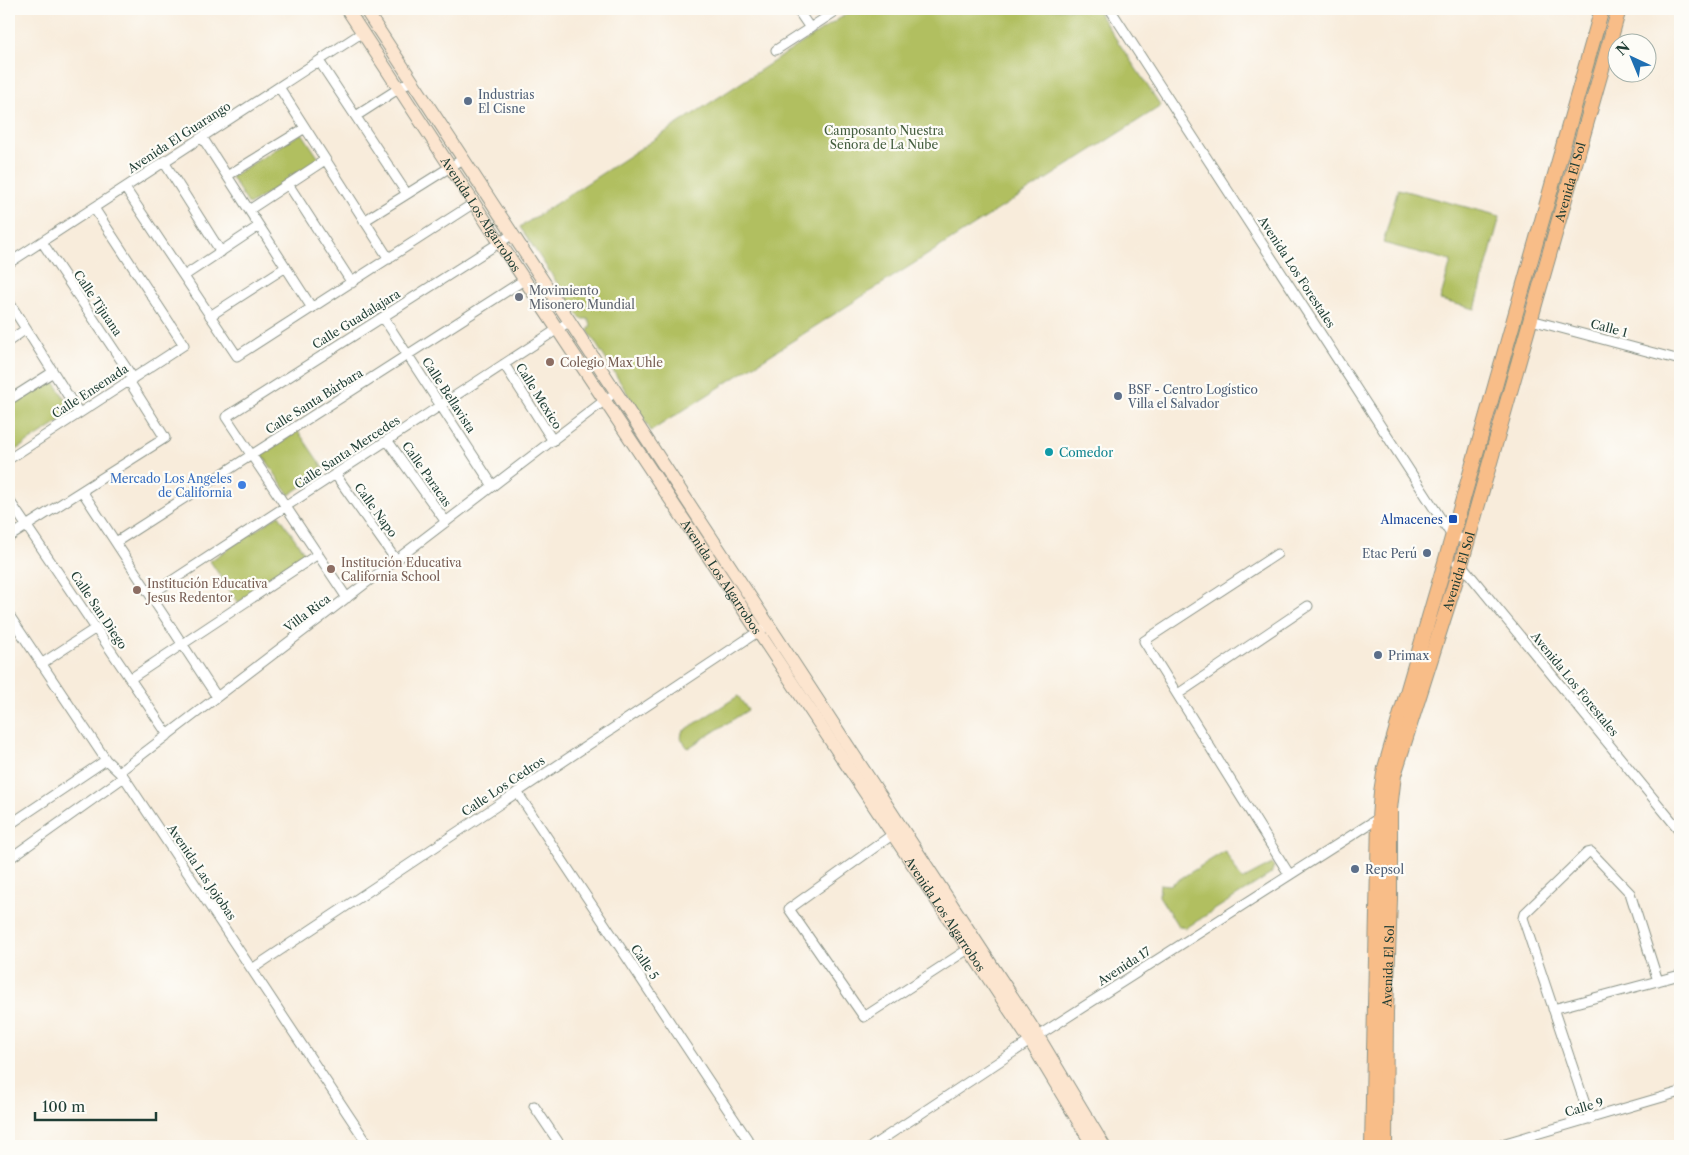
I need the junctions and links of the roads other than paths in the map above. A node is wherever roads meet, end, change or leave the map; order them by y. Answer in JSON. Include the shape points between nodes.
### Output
{"nodes":[{"id":1,"x":347,"y":9,"type":"edge"},
{"id":2,"x":365,"y":9,"type":"edge"},
{"id":3,"x":797,"y":9,"type":"edge"},
{"id":4,"x":839,"y":9,"type":"edge"},
{"id":5,"x":1110,"y":9,"type":"edge"},
{"id":6,"x":1602,"y":9,"type":"edge"},
{"id":7,"x":1619,"y":9,"type":"edge"},
{"id":8,"x":375,"y":24,"type":"junction"},
{"id":9,"x":810,"y":28,"type":"junction"},
{"id":10,"x":363,"y":32,"type":"junction"},
{"id":11,"x":776,"y":50,"type":"dead end"},
{"id":12,"x":319,"y":61,"type":"junction"},
{"id":13,"x":412,"y":80,"type":"junction"},
{"id":14,"x":278,"y":87,"type":"junction"},
{"id":15,"x":399,"y":88,"type":"junction"},
{"id":16,"x":356,"y":116,"type":"junction"},
{"id":17,"x":305,"y":128,"type":"junction"},
{"id":18,"x":202,"y":137,"type":"junction"},
{"id":19,"x":463,"y":159,"type":"junction"},
{"id":20,"x":325,"y":160,"type":"junction"},
{"id":21,"x":164,"y":162,"type":"junction"},
{"id":22,"x":451,"y":167,"type":"junction"},
{"id":23,"x":227,"y":176,"type":"junction"},
{"id":24,"x":288,"y":184,"type":"junction"},
{"id":25,"x":125,"y":188,"type":"junction"},
{"id":26,"x":407,"y":194,"type":"junction"},
{"id":27,"x":474,"y":203,"type":"junction"},
{"id":28,"x":94,"y":208,"type":"junction"},
{"id":29,"x":248,"y":210,"type":"junction"},
{"id":30,"x":364,"y":222,"type":"junction"},
{"id":31,"x":259,"y":226,"type":"junction"},
{"id":32,"x":513,"y":234,"type":"junction"},
{"id":33,"x":42,"y":242,"type":"junction"},
{"id":34,"x":500,"y":243,"type":"junction"},
{"id":35,"x":222,"y":252,"type":"junction"},
{"id":36,"x":388,"y":259,"type":"junction"},
{"id":37,"x":9,"y":263,"type":"edge"},
{"id":38,"x":286,"y":267,"type":"junction"},
{"id":39,"x":184,"y":276,"type":"junction"},
{"id":40,"x":524,"y":280,"type":"junction"},
{"id":41,"x":352,"y":282,"type":"junction"},
{"id":42,"x":9,"y":302,"type":"edge"},
{"id":43,"x":312,"y":308,"type":"junction"},
{"id":44,"x":210,"y":316,"type":"junction"},
{"id":45,"x":383,"y":317,"type":"junction"},
{"id":46,"x":1531,"y":320,"type":"junction"},
{"id":47,"x":570,"y":321,"type":"junction"},
{"id":48,"x":557,"y":329,"type":"junction"},
{"id":49,"x":26,"y":330,"type":"junction"},
{"id":50,"x":9,"y":341,"type":"edge"},
{"id":51,"x":408,"y":356,"type":"junction"},
{"id":52,"x":1680,"y":360,"type":"edge"},
{"id":53,"x":504,"y":364,"type":"junction"},
{"id":54,"x":53,"y":372,"type":"junction"},
{"id":55,"x":131,"y":379,"type":"junction"},
{"id":56,"x":616,"y":392,"type":"junction"},
{"id":57,"x":9,"y":400,"type":"edge"},
{"id":58,"x":605,"y":401,"type":"junction"},
{"id":59,"x":440,"y":405,"type":"junction"},
{"id":60,"x":79,"y":413,"type":"junction"},
{"id":61,"x":387,"y":440,"type":"junction"},
{"id":62,"x":553,"y":441,"type":"junction"},
{"id":63,"x":252,"y":455,"type":"junction"},
{"id":64,"x":9,"y":459,"type":"edge"},
{"id":65,"x":335,"y":474,"type":"junction"},
{"id":66,"x":493,"y":486,"type":"junction"},
{"id":67,"x":82,"y":491,"type":"junction"},
{"id":68,"x":9,"y":500,"type":"edge"},
{"id":69,"x":286,"y":506,"type":"junction"},
{"id":70,"x":446,"y":522,"type":"junction"},
{"id":71,"x":26,"y":526,"type":"junction"},
{"id":72,"x":1452,"y":536,"type":"junction"},
{"id":73,"x":9,"y":537,"type":"edge"},
{"id":74,"x":1468,"y":540,"type":"junction"},
{"id":75,"x":116,"y":542,"type":"junction"},
{"id":76,"x":318,"y":554,"type":"junction"},
{"id":77,"x":1277,"y":554,"type":"dead end"},
{"id":78,"x":396,"y":560,"type":"junction"},
{"id":79,"x":1446,"y":560,"type":"junction"},
{"id":80,"x":1461,"y":564,"type":"junction"},
{"id":81,"x":150,"y":595,"type":"junction"},
{"id":82,"x":347,"y":598,"type":"junction"},
{"id":83,"x":1308,"y":606,"type":"dead end"},
{"id":84,"x":9,"y":615,"type":"edge"},
{"id":85,"x":96,"y":628,"type":"junction"},
{"id":86,"x":763,"y":628,"type":"junction"},
{"id":87,"x":183,"y":644,"type":"junction"},
{"id":88,"x":41,"y":664,"type":"junction"},
{"id":89,"x":130,"y":679,"type":"junction"},
{"id":90,"x":1178,"y":694,"type":"junction"},
{"id":91,"x":218,"y":697,"type":"junction"},
{"id":92,"x":168,"y":735,"type":"junction"},
{"id":93,"x":106,"y":760,"type":"junction"},
{"id":94,"x":121,"y":775,"type":"junction"},
{"id":95,"x":517,"y":792,"type":"junction"},
{"id":96,"x":1385,"y":814,"type":"junction"},
{"id":97,"x":9,"y":825,"type":"edge"},
{"id":98,"x":898,"y":831,"type":"junction"},
{"id":99,"x":1680,"y":832,"type":"edge"},
{"id":100,"x":9,"y":859,"type":"edge"},
{"id":101,"x":1289,"y":874,"type":"junction"},
{"id":102,"x":973,"y":946,"type":"junction"},
{"id":103,"x":252,"y":969,"type":"junction"},
{"id":104,"x":1680,"y":975,"type":"edge"},
{"id":105,"x":1658,"y":981,"type":"junction"},
{"id":106,"x":1553,"y":1009,"type":"junction"},
{"id":107,"x":1034,"y":1038,"type":"junction"},
{"id":108,"x":1680,"y":1092,"type":"edge"},
{"id":109,"x":534,"y":1106,"type":"dead end"},
{"id":110,"x":1590,"y":1119,"type":"junction"},
{"id":111,"x":369,"y":1146,"type":"edge"},
{"id":112,"x":561,"y":1146,"type":"edge"},
{"id":113,"x":752,"y":1146,"type":"edge"},
{"id":114,"x":872,"y":1146,"type":"edge"},
{"id":115,"x":1093,"y":1146,"type":"edge"},
{"id":116,"x":1104,"y":1146,"type":"edge"},
{"id":117,"x":1372,"y":1146,"type":"edge"},
{"id":118,"x":1385,"y":1146,"type":"edge"},
{"id":119,"x":1495,"y":1146,"type":"edge"}],
"edges":[{"from":1,"to":10,"type":"street","name":"Avenida Los Algarrobos"},
{"from":2,"to":8,"type":"street","name":"Avenida Los Algarrobos"},
{"from":3,"to":9,"type":"street"},
{"from":4,"to":9,"type":"street"},
{"from":5,"to":72,"type":"street","name":"Avenida Los Forestales"},
{"from":6,"to":72,"type":"main road","name":"Avenida El Sol"},
{"from":7,"to":46,"type":"main road","name":"Avenida El Sol"},
{"from":8,"to":10,"type":"street"},
{"from":8,"to":13,"type":"street","name":"Avenida Los Algarrobos"},
{"from":9,"to":11,"type":"street"},
{"from":10,"to":12,"type":"street","name":"Avenida El Guarango"},
{"from":10,"to":15,"type":"street","name":"Avenida Los Algarrobos"},
{"from":12,"to":14,"type":"street","name":"Avenida El Guarango"},
{"from":12,"to":16,"type":"street"},
{"from":13,"to":15,"type":"street"},
{"from":13,"to":19,"type":"street","name":"Avenida Los Algarrobos"},
{"from":14,"to":17,"type":"street"},
{"from":14,"to":18,"type":"street","name":"Avenida El Guarango"},
{"from":15,"to":16,"type":"street"},
{"from":15,"to":22,"type":"street","name":"Avenida Los Algarrobos"},
{"from":16,"to":26,"type":"street"},
{"from":17,"to":20,"type":"street"},
{"from":17,"to":23,"type":"street"},
{"from":18,"to":21,"type":"street","name":"Avenida El Guarango"},
{"from":18,"to":23,"type":"street"},
{"from":19,"to":22,"type":"street"},
{"from":19,"to":32,"type":"street","name":"Avenida Los Algarrobos"},
{"from":20,"to":24,"type":"street"},
{"from":20,"to":30,"type":"street"},
{"from":21,"to":25,"type":"street","name":"Avenida El Guarango"},
{"from":21,"to":35,"type":"street"},
{"from":22,"to":26,"type":"street"},
{"from":22,"to":27,"type":"street","name":"Avenida Los Algarrobos"},
{"from":23,"to":29,"type":"street"},
{"from":24,"to":29,"type":"street"},
{"from":24,"to":41,"type":"street"},
{"from":25,"to":28,"type":"street","name":"Avenida El Guarango"},
{"from":25,"to":39,"type":"street"},
{"from":26,"to":30,"type":"street"},
{"from":27,"to":34,"type":"street","name":"Avenida Los Algarrobos"},
{"from":27,"to":36,"type":"street"},
{"from":28,"to":33,"type":"street","name":"Avenida El Guarango"},
{"from":28,"to":55,"type":"street","name":"Calle Ensenada","via":[[184,345]]},
{"from":29,"to":31,"type":"street"},
{"from":30,"to":36,"type":"street"},
{"from":31,"to":35,"type":"street"},
{"from":31,"to":38,"type":"street"},
{"from":32,"to":34,"type":"street","name":"Calle Guadalajara"},
{"from":32,"to":47,"type":"street","name":"Avenida Los Algarrobos"},
{"from":33,"to":37,"type":"street","name":"Avenida El Guarango"},
{"from":33,"to":55,"type":"street","name":"Calle Tijuana"},
{"from":34,"to":40,"type":"street","name":"Avenida Los Algarrobos"},
{"from":34,"to":45,"type":"street","name":"Calle Guadalajara"},
{"from":35,"to":39,"type":"street"},
{"from":36,"to":41,"type":"street"},
{"from":38,"to":43,"type":"street"},
{"from":38,"to":44,"type":"street"},
{"from":39,"to":44,"type":"street"},
{"from":40,"to":48,"type":"street","name":"Avenida Los Algarrobos"},
{"from":40,"to":51,"type":"street","name":"Calle Santa Bárbara"},
{"from":41,"to":43,"type":"street"},
{"from":42,"to":49,"type":"street"},
{"from":43,"to":44,"type":"street","via":[[237,356]]},
{"from":45,"to":51,"type":"street","name":"Calle Bellavista"},
{"from":45,"to":63,"type":"street","name":"Calle Guadalajara","via":[[226,417]]},
{"from":46,"to":52,"type":"street","name":"Calle 1"},
{"from":46,"to":74,"type":"main road","name":"Avenida El Sol"},
{"from":47,"to":48,"type":"street","name":"Calle Santa Mercedes"},
{"from":47,"to":56,"type":"street","name":"Avenida Los Algarrobos"},
{"from":48,"to":53,"type":"street","name":"Calle Santa Mercedes"},
{"from":48,"to":58,"type":"street","name":"Avenida Los Algarrobos"},
{"from":49,"to":50,"type":"street"},
{"from":49,"to":54,"type":"street"},
{"from":51,"to":59,"type":"street","name":"Calle Bellavista"},
{"from":51,"to":63,"type":"street","name":"Calle Santa Bárbara"},
{"from":53,"to":59,"type":"street","name":"Calle Santa Mercedes"},
{"from":53,"to":62,"type":"street","name":"Calle Mexico"},
{"from":54,"to":57,"type":"street"},
{"from":54,"to":60,"type":"street"},
{"from":55,"to":60,"type":"street","name":"Calle Ensenada"},
{"from":55,"to":67,"type":"street","name":"Calle Tijuana","via":[[165,438]]},
{"from":56,"to":58,"type":"street","name":"Villa Rica"},
{"from":56,"to":86,"type":"street","name":"Avenida Los Algarrobos"},
{"from":58,"to":62,"type":"street","name":"Villa Rica"},
{"from":58,"to":86,"type":"street","name":"Avenida Los Algarrobos"},
{"from":59,"to":61,"type":"street","name":"Calle Santa Mercedes"},
{"from":59,"to":66,"type":"street","name":"Calle Bellavista"},
{"from":60,"to":64,"type":"street","name":"Calle Ensenada"},
{"from":61,"to":65,"type":"street","name":"Calle Santa Mercedes"},
{"from":61,"to":70,"type":"street","name":"Calle Paracas"},
{"from":62,"to":66,"type":"street","name":"Villa Rica"},
{"from":63,"to":69,"type":"street"},
{"from":63,"to":75,"type":"street","name":"Calle Santa Bárbara"},
{"from":65,"to":69,"type":"street","name":"Calle Santa Mercedes"},
{"from":65,"to":78,"type":"street","name":"Calle Napo"},
{"from":66,"to":70,"type":"street","name":"Villa Rica"},
{"from":67,"to":71,"type":"street"},
{"from":67,"to":75,"type":"street"},
{"from":68,"to":71,"type":"street","name":"Calle San Diego"},
{"from":69,"to":76,"type":"street"},
{"from":69,"to":81,"type":"street","name":"Calle Santa Mercedes"},
{"from":70,"to":78,"type":"street","name":"Villa Rica"},
{"from":71,"to":73,"type":"street"},
{"from":71,"to":85,"type":"street","name":"Calle San Diego"},
{"from":72,"to":74,"type":"street"},
{"from":72,"to":79,"type":"main road","name":"Avenida El Sol"},
{"from":72,"to":80,"type":"street","name":"Avenida Los Forestales"},
{"from":74,"to":80,"type":"main road","name":"Avenida El Sol"},
{"from":75,"to":81,"type":"street"},
{"from":76,"to":82,"type":"street"},
{"from":76,"to":87,"type":"street"},
{"from":77,"to":90,"type":"street","via":[[1144,641]]},
{"from":78,"to":82,"type":"street","name":"Villa Rica"},
{"from":79,"to":80,"type":"street"},
{"from":79,"to":96,"type":"main road","name":"Avenida El Sol","via":[[1385,768],[1381,792]]},
{"from":80,"to":96,"type":"main road","name":"Avenida El Sol","via":[[1394,775]]},
{"from":80,"to":99,"type":"street","name":"Avenida Los Forestales"},
{"from":81,"to":87,"type":"street"},
{"from":82,"to":91,"type":"street","name":"Villa Rica"},
{"from":83,"to":90,"type":"street"},
{"from":84,"to":88,"type":"street","name":"Avenida Las Jojobas"},
{"from":85,"to":88,"type":"street"},
{"from":85,"to":89,"type":"street","name":"Calle San Diego"},
{"from":86,"to":95,"type":"street","name":"Calle Los Cedros"},
{"from":86,"to":98,"type":"street","name":"Avenida Los Algarrobos"},
{"from":87,"to":89,"type":"street"},
{"from":87,"to":91,"type":"street"},
{"from":88,"to":93,"type":"street","name":"Avenida Las Jojobas"},
{"from":89,"to":92,"type":"street","name":"Calle San Diego"},
{"from":90,"to":101,"type":"street"},
{"from":91,"to":92,"type":"street","name":"Villa Rica"},
{"from":92,"to":94,"type":"street","name":"Villa Rica"},
{"from":93,"to":94,"type":"street","name":"Avenida Las Jojobas"},
{"from":93,"to":97,"type":"street"},
{"from":94,"to":100,"type":"street","name":"Villa Rica"},
{"from":94,"to":103,"type":"street","name":"Avenida Las Jojobas"},
{"from":95,"to":103,"type":"street","name":"Calle Los Cedros"},
{"from":95,"to":113,"type":"street","name":"Calle 5"},
{"from":96,"to":101,"type":"street","name":"Avenida 17"},
{"from":96,"to":117,"type":"main road","name":"Avenida El Sol"},
{"from":96,"to":118,"type":"main road","name":"Avenida El Sol","via":[[1390,899]]},
{"from":98,"to":102,"type":"street","name":"Avenida Los Algarrobos"},
{"from":98,"to":102,"type":"street","via":[[789,909],[864,1016]]},
{"from":101,"to":107,"type":"street","name":"Avenida 17"},
{"from":102,"to":107,"type":"street","name":"Avenida Los Algarrobos"},
{"from":103,"to":111,"type":"street","name":"Avenida Las Jojobas"},
{"from":104,"to":105,"type":"street"},
{"from":105,"to":106,"type":"street"},
{"from":105,"to":106,"type":"street","via":[[1630,893],[1591,852],[1523,918]]},
{"from":106,"to":110,"type":"street"},
{"from":107,"to":114,"type":"street","name":"Avenida 17"},
{"from":107,"to":115,"type":"street","name":"Avenida Los Algarrobos"},
{"from":107,"to":116,"type":"street","name":"Avenida Los Algarrobos"},
{"from":108,"to":110,"type":"street","name":"Calle 9"},
{"from":109,"to":112,"type":"street"},
{"from":110,"to":119,"type":"street","name":"Calle 9"}]}
